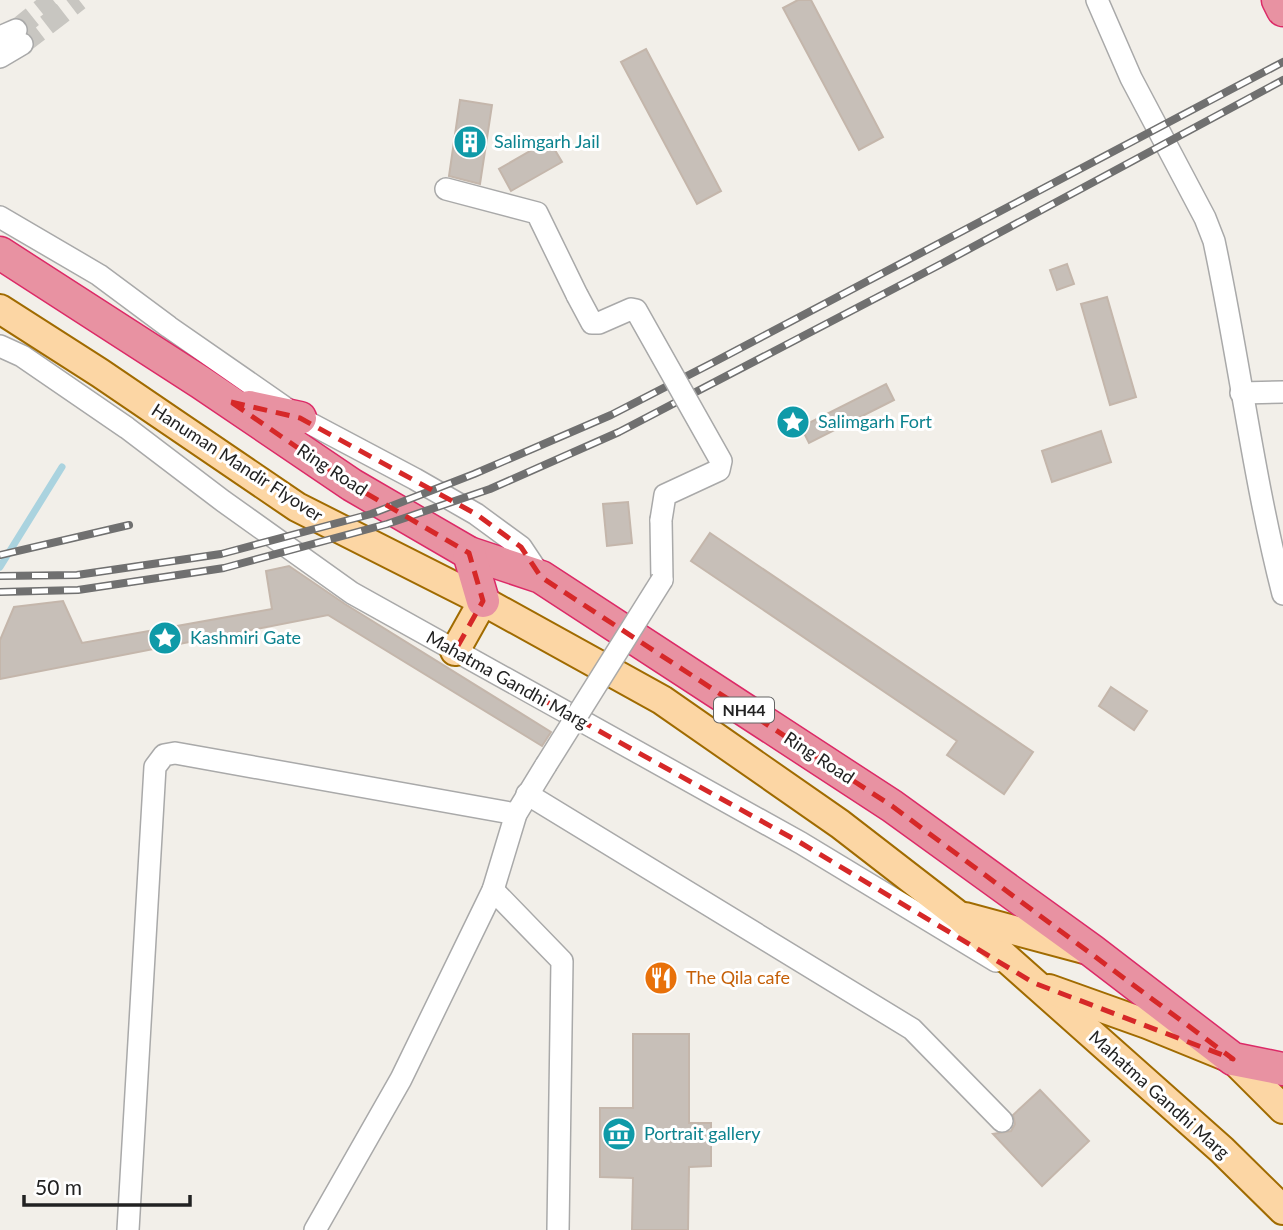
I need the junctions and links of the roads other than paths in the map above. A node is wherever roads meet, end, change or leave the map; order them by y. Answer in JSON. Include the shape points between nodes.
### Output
{"nodes":[{"id":1,"x":1097,"y":0,"type":"edge"},
{"id":2,"x":1278,"y":0,"type":"edge"},
{"id":3,"x":1283,"y":10,"type":"edge"},
{"id":4,"x":13,"y":37,"type":"tunnel mouth"},
{"id":5,"x":0,"y":57,"type":"edge"},
{"id":6,"x":446,"y":189,"type":"dead end"},
{"id":7,"x":0,"y":217,"type":"edge"},
{"id":8,"x":0,"y":253,"type":"edge"},
{"id":9,"x":0,"y":309,"type":"edge"},
{"id":10,"x":0,"y":346,"type":"edge"},
{"id":11,"x":1283,"y":392,"type":"edge"},
{"id":12,"x":1241,"y":393,"type":"junction"},
{"id":13,"x":231,"y":402,"type":"junction"},
{"id":14,"x":300,"y":418,"type":"junction"},
{"id":15,"x":469,"y":553,"type":"junction"},
{"id":16,"x":541,"y":577,"type":"junction"},
{"id":17,"x":1283,"y":594,"type":"edge"},
{"id":18,"x":483,"y":601,"type":"junction"},
{"id":19,"x":456,"y":651,"type":"junction"},
{"id":20,"x":527,"y":794,"type":"junction"},
{"id":21,"x":516,"y":814,"type":"junction"},
{"id":22,"x":493,"y":890,"type":"junction"},
{"id":23,"x":959,"y":916,"type":"junction"},
{"id":24,"x":1090,"y":950,"type":"junction"},
{"id":25,"x":1034,"y":983,"type":"junction"},
{"id":26,"x":1233,"y":1059,"type":"junction"},
{"id":27,"x":1283,"y":1069,"type":"edge"},
{"id":28,"x":1283,"y":1109,"type":"edge"},
{"id":29,"x":1002,"y":1121,"type":"dead end"},
{"id":30,"x":1283,"y":1210,"type":"edge"},
{"id":31,"x":128,"y":1230,"type":"edge"},
{"id":32,"x":315,"y":1230,"type":"edge"},
{"id":33,"x":558,"y":1230,"type":"edge"}],
"edges":[{"from":1,"to":12,"type":"street","via":[[1214,241]]},
{"from":2,"to":3,"type":"highway"},
{"from":4,"to":5,"type":"street"},
{"from":6,"to":20,"type":"street","bridge":true,"via":[[537,213],[592,323],[636,310],[721,461],[719,470],[665,495],[662,580]]},
{"from":7,"to":14,"type":"street","via":[[99,275]]},
{"from":8,"to":13,"type":"highway"},
{"from":9,"to":18,"type":"main road","name":"Hanuman Mandir Flyover","via":[[297,507]]},
{"from":10,"to":19,"type":"street","name":"Mahatma Gandhi Marg","via":[[22,356],[127,428],[352,593]]},
{"from":11,"to":12,"type":"street"},
{"from":12,"to":17,"type":"street"},
{"from":13,"to":14,"type":"highway"},
{"from":13,"to":15,"type":"highway","name":"Ring Road","number":"NH44","via":[[352,485]]},
{"from":14,"to":16,"type":"street","via":[[476,514],[521,547]]},
{"from":15,"to":16,"type":"highway","name":"Ring Road","number":"NH44"},
{"from":15,"to":18,"type":"highway"},
{"from":16,"to":24,"type":"highway","name":"Ring Road","number":"NH44","via":[[892,806]]},
{"from":18,"to":19,"type":"main road"},
{"from":18,"to":23,"type":"main road","name":"Mahatma Gandhi Marg","via":[[662,699],[840,824]]},
{"from":19,"to":25,"type":"street","name":"Mahatma Gandhi Marg","via":[[801,843]]},
{"from":20,"to":21,"type":"street"},
{"from":20,"to":29,"type":"street","via":[[912,1029]]},
{"from":21,"to":22,"type":"street"},
{"from":21,"to":31,"type":"street","via":[[175,753],[164,755],[155,767]]},
{"from":22,"to":32,"type":"street","via":[[401,1079]]},
{"from":22,"to":33,"type":"street","via":[[562,961]]},
{"from":23,"to":24,"type":"main road"},
{"from":23,"to":25,"type":"main road","name":"Mahatma Gandhi Marg"},
{"from":24,"to":26,"type":"highway","name":"Ring Road","number":"NH44"},
{"from":25,"to":26,"type":"main road"},
{"from":25,"to":30,"type":"main road","name":"Mahatma Gandhi Marg"},
{"from":26,"to":27,"type":"highway","name":"Ring Road","number":"NH44"},
{"from":26,"to":28,"type":"main road"}]}
